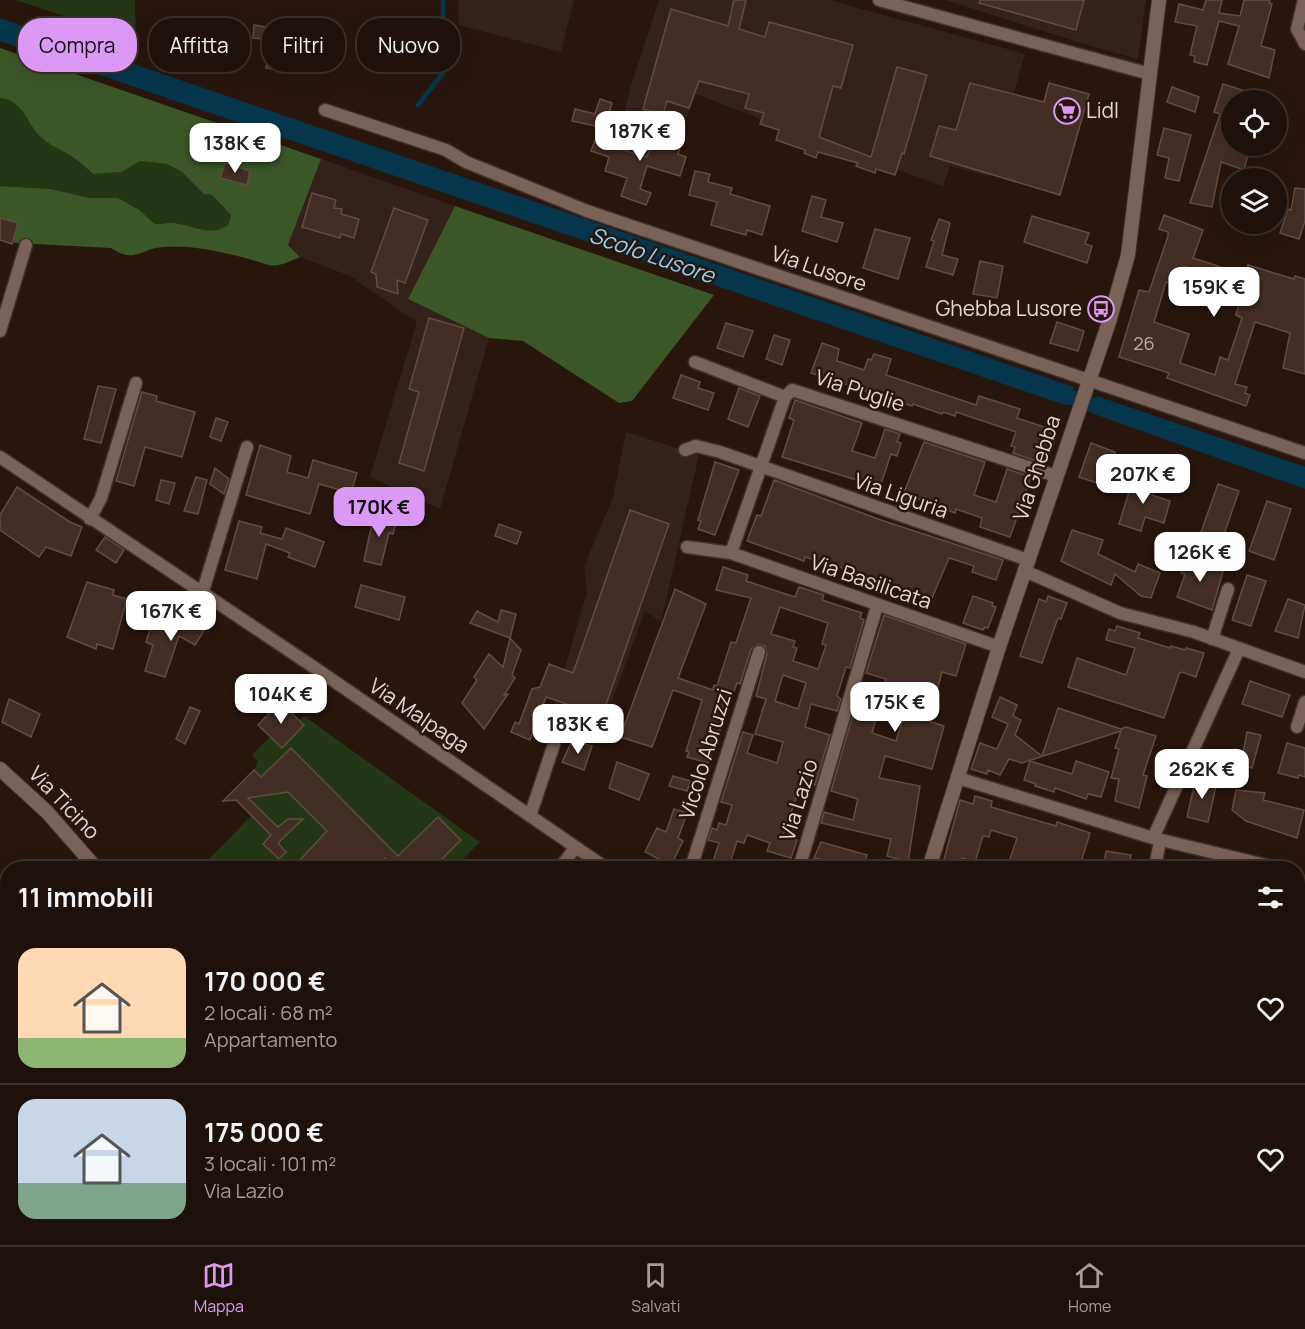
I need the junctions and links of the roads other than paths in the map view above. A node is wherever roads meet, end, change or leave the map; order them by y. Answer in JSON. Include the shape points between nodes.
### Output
{"nodes":[{"id":1,"x":879,"y":0,"type":"edge"},
{"id":2,"x":1159,"y":0,"type":"edge"},
{"id":3,"x":1304,"y":0,"type":"edge"},
{"id":4,"x":1305,"y":44,"type":"edge"},
{"id":5,"x":1150,"y":74,"type":"junction"},
{"id":6,"x":325,"y":110,"type":"dead end"},
{"id":7,"x":26,"y":245,"type":"dead end"},
{"id":8,"x":0,"y":331,"type":"edge"},
{"id":9,"x":695,"y":362,"type":"dead end"},
{"id":10,"x":1088,"y":382,"type":"junction"},
{"id":11,"x":136,"y":383,"type":"dead end"},
{"id":12,"x":786,"y":397,"type":"junction"},
{"id":13,"x":247,"y":447,"type":"dead end"},
{"id":14,"x":685,"y":450,"type":"dead end"},
{"id":15,"x":1305,"y":453,"type":"edge"},
{"id":16,"x":0,"y":457,"type":"edge"},
{"id":17,"x":761,"y":468,"type":"junction"},
{"id":18,"x":1056,"y":476,"type":"junction"},
{"id":19,"x":90,"y":519,"type":"junction"},
{"id":20,"x":687,"y":547,"type":"dead end"},
{"id":21,"x":731,"y":553,"type":"junction"},
{"id":22,"x":1027,"y":566,"type":"junction"},
{"id":23,"x":1228,"y":589,"type":"dead end"},
{"id":24,"x":202,"y":594,"type":"junction"},
{"id":25,"x":877,"y":606,"type":"junction"},
{"id":26,"x":1212,"y":639,"type":"junction"},
{"id":27,"x":999,"y":647,"type":"junction"},
{"id":28,"x":1239,"y":649,"type":"junction"},
{"id":29,"x":759,"y":652,"type":"dead end"},
{"id":30,"x":1304,"y":668,"type":"edge"},
{"id":31,"x":1305,"y":702,"type":"edge"},
{"id":32,"x":563,"y":717,"type":"dead end"},
{"id":33,"x":1297,"y":727,"type":"dead end"},
{"id":34,"x":0,"y":769,"type":"edge"},
{"id":35,"x":958,"y":778,"type":"junction"},
{"id":36,"x":530,"y":816,"type":"junction"},
{"id":37,"x":1157,"y":839,"type":"junction"},
{"id":38,"x":575,"y":848,"type":"junction"},
{"id":39,"x":90,"y":861,"type":"edge"},
{"id":40,"x":565,"y":861,"type":"edge"},
{"id":41,"x":595,"y":861,"type":"edge"},
{"id":42,"x":693,"y":861,"type":"edge"},
{"id":43,"x":801,"y":861,"type":"edge"},
{"id":44,"x":931,"y":861,"type":"edge"},
{"id":45,"x":1155,"y":861,"type":"edge"},
{"id":46,"x":1248,"y":861,"type":"edge"}],
"edges":[{"from":1,"to":5,"type":"street"},
{"from":2,"to":5,"type":"street","name":"Via Ghebba"},
{"from":3,"to":4,"type":"street","via":[[1297,29]]},
{"from":5,"to":10,"type":"street","name":"Via Ghebba","via":[[1128,255]]},
{"from":6,"to":10,"type":"street","name":"Via Lusore","via":[[446,150],[466,162],[587,211]]},
{"from":7,"to":8,"type":"street"},
{"from":9,"to":12,"type":"street"},
{"from":10,"to":15,"type":"street","name":"Via Lusore"},
{"from":10,"to":18,"type":"street","name":"Via Ghebba"},
{"from":11,"to":19,"type":"street","via":[[101,498]]},
{"from":12,"to":17,"type":"street","name":"Via Puglie"},
{"from":12,"to":18,"type":"street","name":"Via Puglie","via":[[792,390]]},
{"from":13,"to":24,"type":"street"},
{"from":14,"to":17,"type":"street","name":"Via Liguria","via":[[696,446]]},
{"from":16,"to":19,"type":"street","name":"Via Malpaga"},
{"from":17,"to":21,"type":"street","name":"Via Puglie"},
{"from":17,"to":22,"type":"street","name":"Via Liguria"},
{"from":18,"to":22,"type":"street","name":"Via Ghebba"},
{"from":19,"to":24,"type":"street","name":"Via Malpaga"},
{"from":20,"to":21,"type":"street"},
{"from":21,"to":25,"type":"street","name":"Via Basilicata"},
{"from":22,"to":26,"type":"street","name":"Via Liguria","via":[[1120,613]]},
{"from":22,"to":27,"type":"street","name":"Via Ghebba"},
{"from":23,"to":26,"type":"street"},
{"from":24,"to":36,"type":"street","name":"Via Malpaga"},
{"from":25,"to":27,"type":"street","name":"Via Basilicata"},
{"from":25,"to":43,"type":"street","name":"Via Lazio"},
{"from":26,"to":28,"type":"street","name":"Via Liguria"},
{"from":27,"to":35,"type":"street","name":"Via Ghebba"},
{"from":28,"to":30,"type":"street","name":"Via Liguria"},
{"from":28,"to":37,"type":"street"},
{"from":29,"to":42,"type":"street","name":"Vicolo Abruzzi"},
{"from":31,"to":33,"type":"street"},
{"from":32,"to":36,"type":"street"},
{"from":34,"to":39,"type":"street","name":"Via Ticino","via":[[47,812]]},
{"from":35,"to":37,"type":"street"},
{"from":35,"to":44,"type":"street","name":"Via Ghebba"},
{"from":36,"to":38,"type":"street","name":"Via Malpaga"},
{"from":37,"to":45,"type":"street"},
{"from":37,"to":46,"type":"street"},
{"from":38,"to":40,"type":"street"},
{"from":38,"to":41,"type":"street","name":"Via Malpaga"}]}
